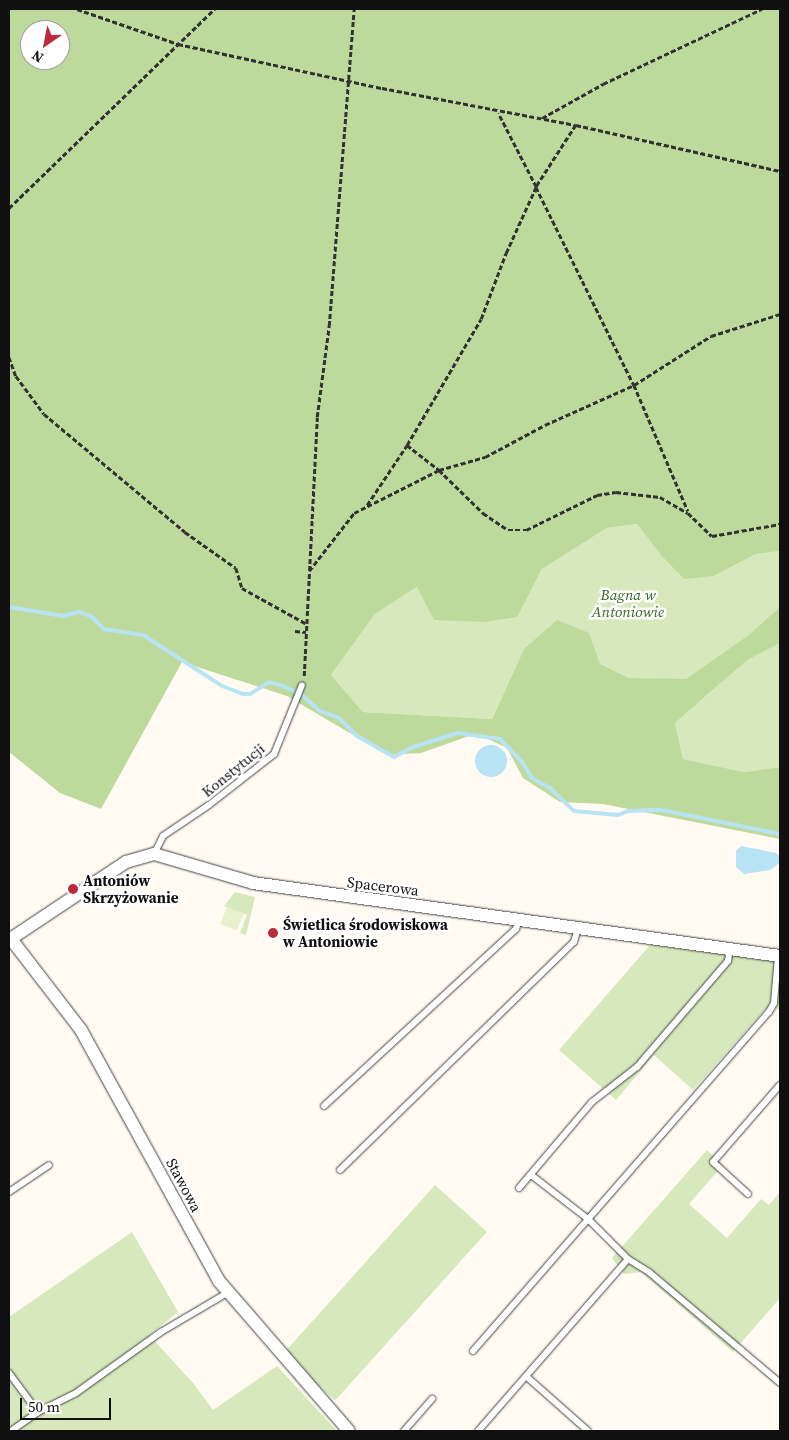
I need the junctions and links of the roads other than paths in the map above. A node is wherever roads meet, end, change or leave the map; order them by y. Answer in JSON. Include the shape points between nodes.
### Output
{"nodes":[{"id":1,"x":302,"y":685,"type":"road end"},
{"id":2,"x":154,"y":854,"type":"junction"},
{"id":3,"x":519,"y":920,"type":"junction"},
{"id":4,"x":578,"y":928,"type":"junction"},
{"id":5,"x":10,"y":940,"type":"edge"},
{"id":6,"x":730,"y":949,"type":"junction"},
{"id":7,"x":779,"y":956,"type":"edge"},
{"id":8,"x":780,"y":1084,"type":"edge"},
{"id":9,"x":324,"y":1106,"type":"dead end"},
{"id":10,"x":49,"y":1165,"type":"dead end"},
{"id":11,"x":340,"y":1170,"type":"dead end"},
{"id":12,"x":531,"y":1175,"type":"junction"},
{"id":13,"x":519,"y":1188,"type":"dead end"},
{"id":14,"x":9,"y":1192,"type":"edge"},
{"id":15,"x":748,"y":1194,"type":"dead end"},
{"id":16,"x":588,"y":1219,"type":"junction"},
{"id":17,"x":628,"y":1259,"type":"junction"},
{"id":18,"x":227,"y":1293,"type":"junction"},
{"id":19,"x":472,"y":1351,"type":"dead end"},
{"id":20,"x":9,"y":1374,"type":"edge"},
{"id":21,"x":528,"y":1377,"type":"junction"},
{"id":22,"x":780,"y":1382,"type":"edge"},
{"id":23,"x":432,"y":1399,"type":"dead end"},
{"id":24,"x":38,"y":1412,"type":"junction"},
{"id":25,"x":11,"y":1431,"type":"edge"},
{"id":26,"x":349,"y":1431,"type":"edge"},
{"id":27,"x":404,"y":1431,"type":"edge"},
{"id":28,"x":478,"y":1431,"type":"edge"},
{"id":29,"x":588,"y":1431,"type":"edge"}],
"edges":[{"from":1,"to":2,"type":"lane","name":"Konstytucji","via":[[274,754],[163,836]]},
{"from":2,"to":3,"type":"street","name":"Spacerowa","via":[[253,883]]},
{"from":2,"to":5,"type":"street","via":[[120,865]]},
{"from":3,"to":4,"type":"street","name":"Spacerowa"},
{"from":3,"to":9,"type":"lane","via":[[516,929]]},
{"from":4,"to":6,"type":"street","name":"Spacerowa"},
{"from":4,"to":11,"type":"lane","via":[[574,942]]},
{"from":5,"to":18,"type":"street","name":"Stawowa","via":[[82,1030]]},
{"from":6,"to":7,"type":"street","name":"Spacerowa"},
{"from":6,"to":12,"type":"lane","via":[[728,961],[637,1067],[592,1102]]},
{"from":7,"to":16,"type":"lane","via":[[774,1003],[769,1012]]},
{"from":8,"to":15,"type":"lane","via":[[713,1162]]},
{"from":10,"to":14,"type":"lane"},
{"from":12,"to":13,"type":"lane"},
{"from":12,"to":16,"type":"lane"},
{"from":16,"to":17,"type":"lane"},
{"from":16,"to":19,"type":"lane"},
{"from":17,"to":21,"type":"lane"},
{"from":17,"to":22,"type":"lane","via":[[650,1273]]},
{"from":18,"to":24,"type":"lane","via":[[161,1332],[76,1393]]},
{"from":18,"to":26,"type":"street","name":"Stawowa"},
{"from":20,"to":24,"type":"lane"},
{"from":21,"to":28,"type":"lane"},
{"from":21,"to":29,"type":"lane"},
{"from":23,"to":27,"type":"lane"},
{"from":24,"to":25,"type":"lane"}]}
